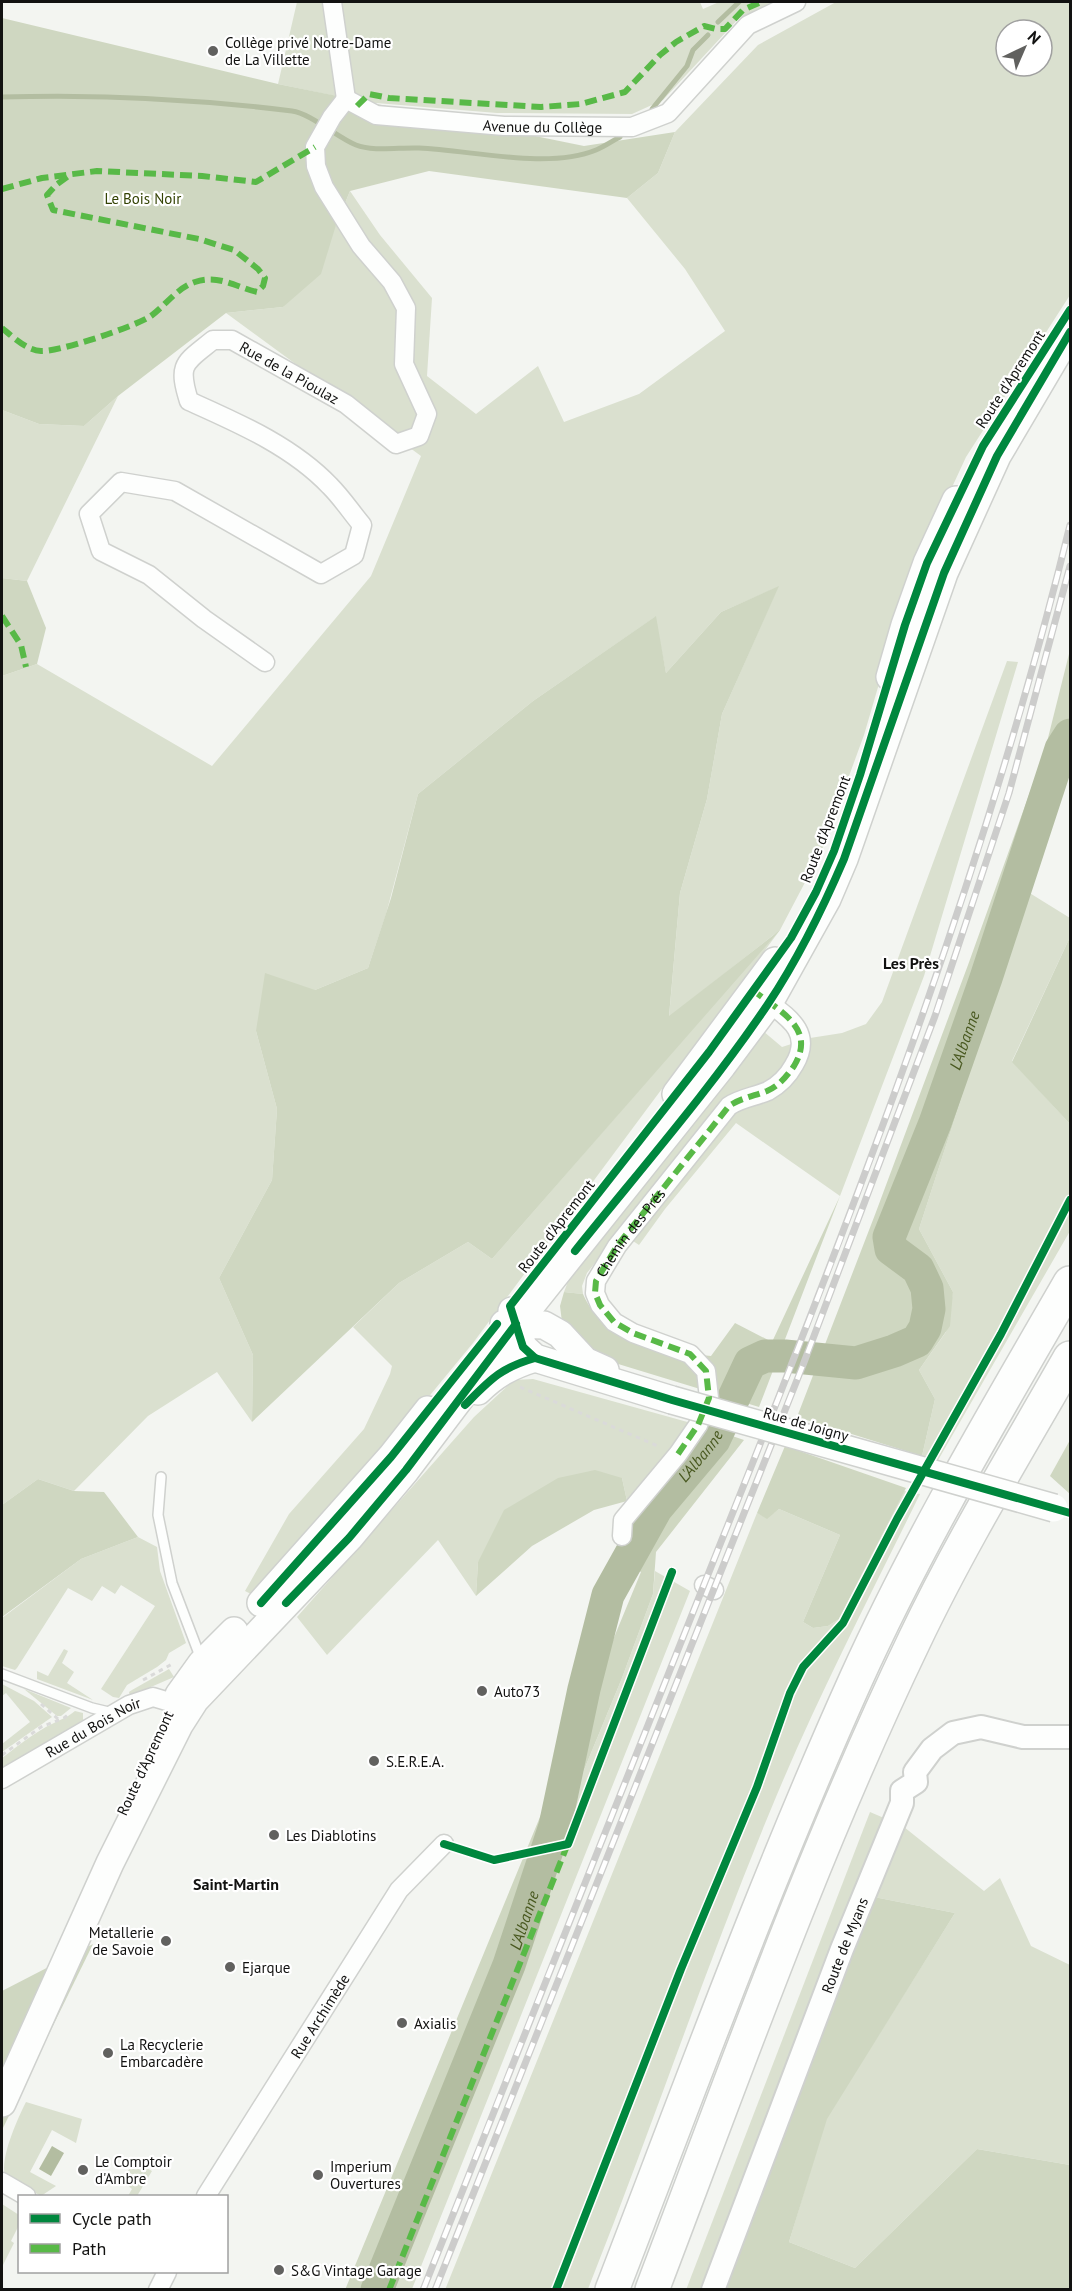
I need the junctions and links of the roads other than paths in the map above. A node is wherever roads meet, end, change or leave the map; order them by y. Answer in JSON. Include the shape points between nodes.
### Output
{"nodes":[{"id":1,"x":332,"y":2,"type":"edge"},
{"id":2,"x":796,"y":2,"type":"edge"},
{"id":3,"x":346,"y":99,"type":"junction"},
{"id":4,"x":1071,"y":310,"type":"edge"},
{"id":5,"x":1071,"y":332,"type":"edge"},
{"id":6,"x":926,"y":595,"type":"junction"},
{"id":7,"x":266,"y":662,"type":"dead end"},
{"id":8,"x":761,"y":997,"type":"junction"},
{"id":9,"x":575,"y":1251,"type":"junction"},
{"id":10,"x":1071,"y":1283,"type":"edge"},
{"id":11,"x":508,"y":1318,"type":"junction"},
{"id":12,"x":560,"y":1334,"type":"junction"},
{"id":13,"x":535,"y":1358,"type":"junction"},
{"id":14,"x":1071,"y":1358,"type":"edge"},
{"id":15,"x":672,"y":1400,"type":"junction"},
{"id":16,"x":406,"y":1470,"type":"junction"},
{"id":17,"x":161,"y":1477,"type":"dead end"},
{"id":18,"x":1062,"y":1510,"type":"edge"},
{"id":19,"x":622,"y":1536,"type":"dead end"},
{"id":20,"x":202,"y":1663,"type":"junction"},
{"id":21,"x":2,"y":1674,"type":"edge"},
{"id":22,"x":180,"y":1707,"type":"junction"},
{"id":23,"x":114,"y":1713,"type":"junction"},
{"id":24,"x":1071,"y":1737,"type":"edge"},
{"id":25,"x":2,"y":1779,"type":"edge"},
{"id":26,"x":444,"y":1844,"type":"dead end"},
{"id":27,"x":2,"y":2103,"type":"edge"},
{"id":28,"x":2,"y":2182,"type":"edge"},
{"id":29,"x":24,"y":2195,"type":"edge"},
{"id":30,"x":207,"y":2195,"type":"edge"},
{"id":31,"x":612,"y":2289,"type":"edge"},
{"id":32,"x":652,"y":2289,"type":"edge"},
{"id":33,"x":713,"y":2289,"type":"edge"}],
"edges":[{"from":1,"to":3,"type":"street"},
{"from":2,"to":3,"type":"street","name":"Avenue du Collège","via":[[748,25],[668,113],[632,127],[504,126],[376,115]]},
{"from":3,"to":7,"type":"street","name":"Rue de la Pioulaz","via":[[315,147],[316,166],[324,187],[361,246],[392,282],[406,308],[404,364],[427,414],[419,436],[396,444],[346,404],[231,340],[213,340],[188,361],[182,378],[189,400],[239,423],[291,454],[330,485],[362,525],[354,555],[321,574],[175,491],[121,482],[89,514],[101,551],[149,575]]},
{"from":4,"to":6,"type":"main road","name":"Route d'Apremont","via":[[983,446],[927,563]]},
{"from":5,"to":6,"type":"main road","name":"Route d'Apremont","via":[[993,466],[953,553]]},
{"from":6,"to":8,"type":"main road","name":"Route d'Apremont","via":[[834,851]]},
{"from":8,"to":9,"type":"main road","name":"Route d'Apremont","via":[[722,1066]]},
{"from":8,"to":11,"type":"main road","name":"Route d'Apremont","via":[[709,1052]]},
{"from":8,"to":19,"type":"street","name":"Chemin des Prés","via":[[799,1030],[799,1057],[779,1084],[729,1106],[617,1246],[596,1281],[600,1305],[614,1322],[690,1354],[706,1371],[709,1398],[698,1425],[678,1454],[622,1520]]},
{"from":9,"to":11,"type":"main road","name":"Route d'Apremont"},
{"from":9,"to":12,"type":"main road","via":[[555,1289],[553,1312]]},
{"from":10,"to":31,"type":"highway","via":[[924,1540],[856,1677],[774,1872]]},
{"from":11,"to":12,"type":"main road","name":"Rue de Joigny","via":[[544,1324]]},
{"from":11,"to":13,"type":"main road","via":[[523,1347]]},
{"from":11,"to":16,"type":"main road","name":"Route d'Apremont"},
{"from":11,"to":20,"type":"main road","name":"Route d'Apremont","via":[[275,1588]]},
{"from":12,"to":15,"type":"main road","name":"Rue de Joigny","via":[[585,1361]]},
{"from":13,"to":15,"type":"main road","name":"Rue de Joigny"},
{"from":13,"to":16,"type":"main road","via":[[493,1376]]},
{"from":14,"to":32,"type":"highway","via":[[947,1577],[892,1687],[846,1790]]},
{"from":15,"to":18,"type":"main road","name":"Rue de Joigny","bridge":true},
{"from":16,"to":22,"type":"main road","name":"Route d'Apremont","via":[[349,1538]]},
{"from":17,"to":20,"type":"lane","via":[[158,1515],[172,1583]]},
{"from":20,"to":22,"type":"main road","name":"Route d'Apremont"},
{"from":21,"to":23,"type":"lane"},
{"from":22,"to":23,"type":"street","name":"Rue du Bois Noir","via":[[153,1697]]},
{"from":22,"to":27,"type":"main road","name":"Route d'Apremont","via":[[178,1725],[110,1863]]},
{"from":23,"to":25,"type":"street","name":"Rue du Bois Noir"},
{"from":24,"to":33,"type":"street","name":"Route de Myans","via":[[1023,1737],[981,1727],[953,1733],[932,1749],[915,1772],[916,1782],[902,1791],[902,1803],[842,1949]]},
{"from":26,"to":30,"type":"street","name":"Rue Archimède","via":[[399,1890]]},
{"from":28,"to":29,"type":"street"}]}
